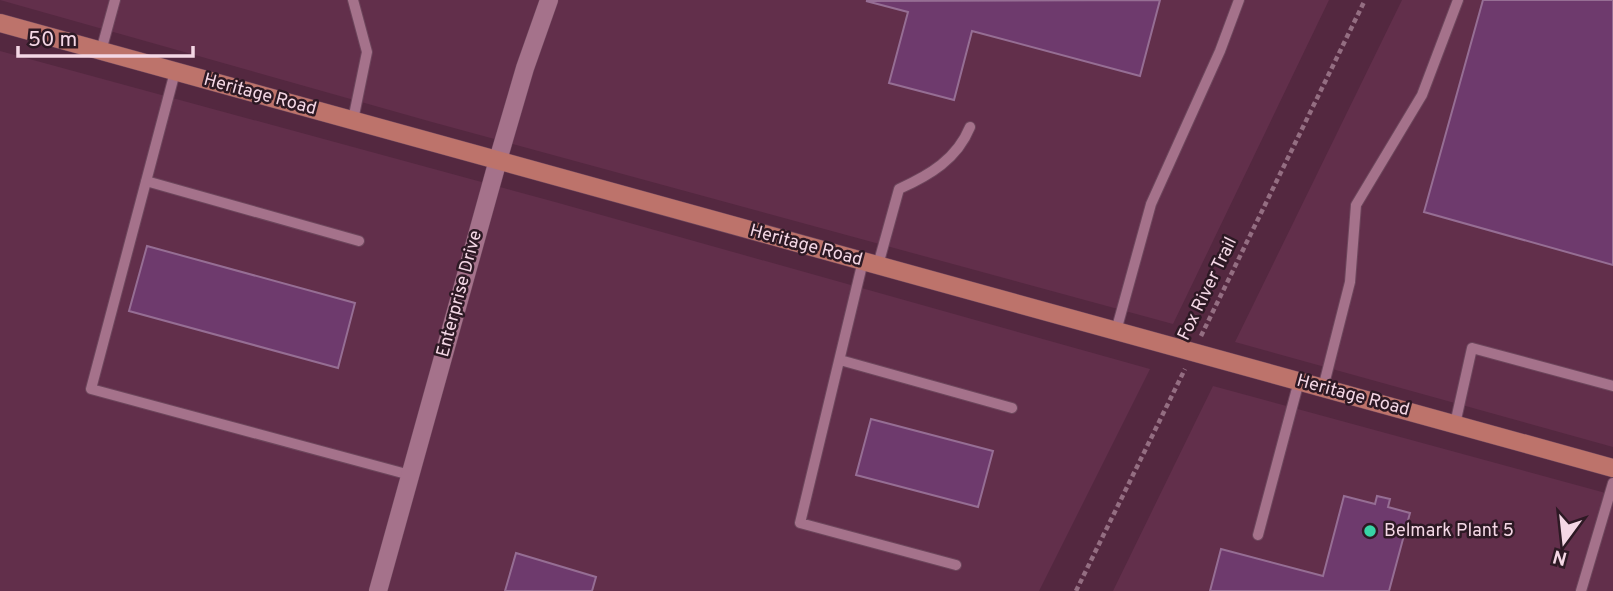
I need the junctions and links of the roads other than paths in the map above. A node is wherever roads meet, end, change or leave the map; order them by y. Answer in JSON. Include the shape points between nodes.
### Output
{"nodes":[{"id":1,"x":114,"y":0,"type":"edge"},
{"id":2,"x":353,"y":0,"type":"edge"},
{"id":3,"x":550,"y":0,"type":"edge"},
{"id":4,"x":1239,"y":0,"type":"edge"},
{"id":5,"x":1458,"y":0,"type":"edge"},
{"id":6,"x":0,"y":23,"type":"edge"},
{"id":7,"x":101,"y":51,"type":"junction"},
{"id":8,"x":175,"y":72,"type":"junction"},
{"id":9,"x":353,"y":120,"type":"junction"},
{"id":10,"x":970,"y":127,"type":"dead end"},
{"id":11,"x":498,"y":160,"type":"junction"},
{"id":12,"x":146,"y":181,"type":"junction"},
{"id":13,"x":359,"y":241,"type":"dead end"},
{"id":14,"x":870,"y":263,"type":"junction"},
{"id":15,"x":1116,"y":331,"type":"junction"},
{"id":16,"x":840,"y":360,"type":"junction"},
{"id":17,"x":1299,"y":382,"type":"junction"},
{"id":18,"x":1613,"y":386,"type":"edge"},
{"id":19,"x":1323,"y":388,"type":"junction"},
{"id":20,"x":1012,"y":408,"type":"dead end"},
{"id":21,"x":1455,"y":424,"type":"junction"},
{"id":22,"x":1613,"y":468,"type":"edge"},
{"id":23,"x":410,"y":475,"type":"junction"},
{"id":24,"x":1613,"y":483,"type":"edge"},
{"id":25,"x":1258,"y":535,"type":"dead end"},
{"id":26,"x":956,"y":565,"type":"dead end"},
{"id":27,"x":378,"y":591,"type":"edge"},
{"id":28,"x":1581,"y":591,"type":"edge"}],
"edges":[{"from":1,"to":7,"type":"lane"},
{"from":2,"to":9,"type":"lane","via":[[367,52]]},
{"from":3,"to":11,"type":"street","name":"Enterprise Drive"},
{"from":4,"to":15,"type":"lane","via":[[1151,204]]},
{"from":5,"to":19,"type":"lane","via":[[1422,95],[1356,205],[1350,282]]},
{"from":6,"to":7,"type":"main road","name":"Heritage Road"},
{"from":7,"to":8,"type":"main road","name":"Heritage Road"},
{"from":8,"to":9,"type":"main road","name":"Heritage Road"},
{"from":8,"to":12,"type":"lane"},
{"from":9,"to":11,"type":"main road","name":"Heritage Road"},
{"from":10,"to":14,"type":"lane","via":[[962,146],[927,176],[899,189]]},
{"from":11,"to":14,"type":"main road","name":"Heritage Road"},
{"from":11,"to":23,"type":"street","name":"Enterprise Drive"},
{"from":12,"to":13,"type":"lane"},
{"from":12,"to":23,"type":"lane","via":[[91,389]]},
{"from":14,"to":15,"type":"main road","name":"Heritage Road"},
{"from":14,"to":16,"type":"lane"},
{"from":15,"to":17,"type":"main road","name":"Heritage Road"},
{"from":16,"to":20,"type":"lane"},
{"from":16,"to":26,"type":"lane","via":[[800,523]]},
{"from":17,"to":19,"type":"main road","name":"Heritage Road"},
{"from":17,"to":25,"type":"lane"},
{"from":18,"to":21,"type":"lane","via":[[1472,348]]},
{"from":19,"to":21,"type":"main road","name":"Heritage Road"},
{"from":21,"to":22,"type":"main road","name":"Heritage Road"},
{"from":23,"to":27,"type":"street","name":"Enterprise Drive"},
{"from":24,"to":28,"type":"lane"}]}
